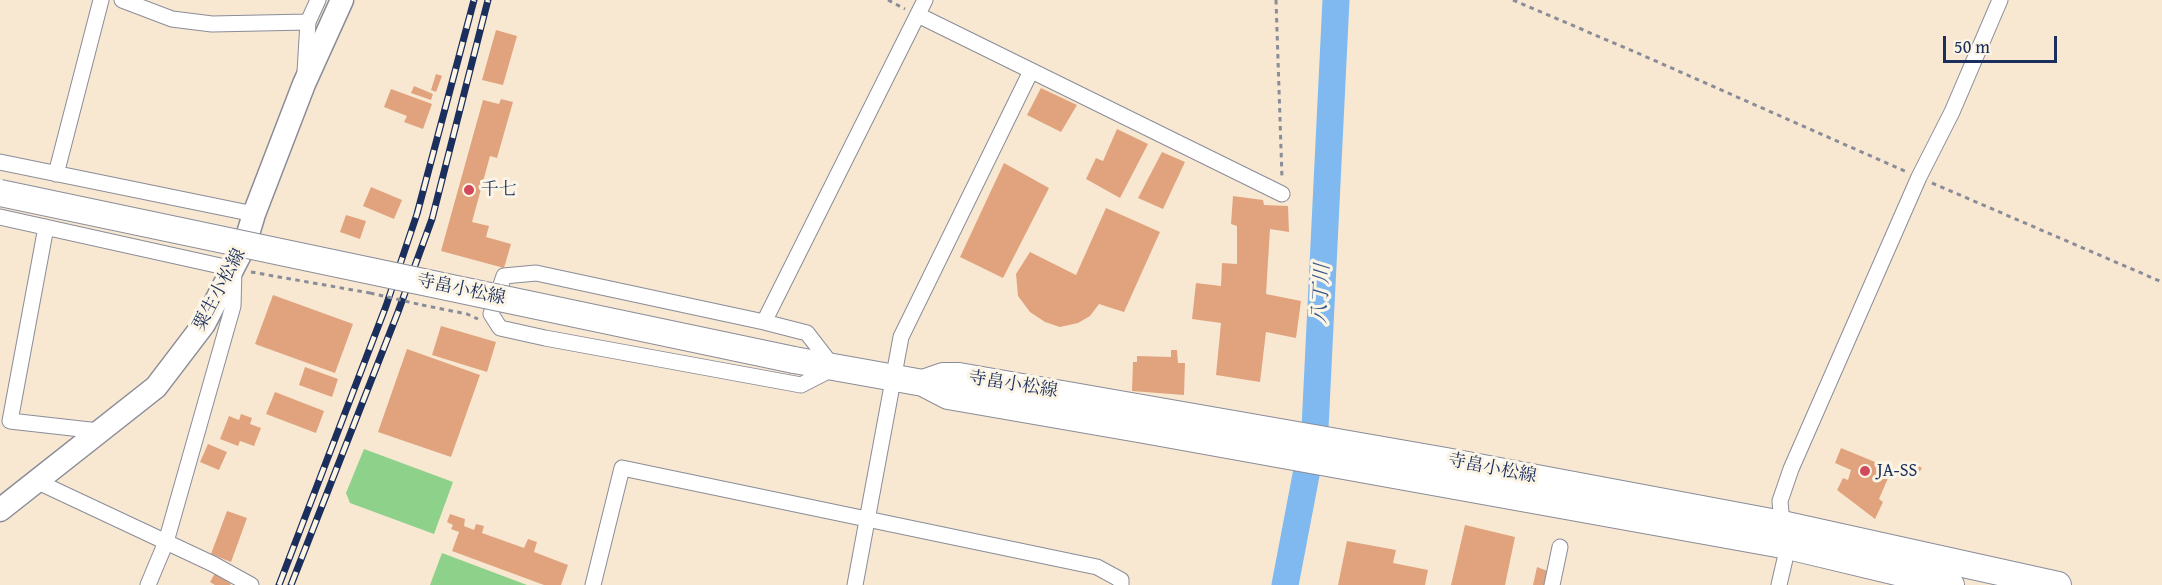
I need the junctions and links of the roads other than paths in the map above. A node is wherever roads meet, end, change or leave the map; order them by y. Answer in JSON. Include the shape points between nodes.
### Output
{"nodes":[{"id":1,"x":101,"y":0,"type":"edge"},
{"id":2,"x":122,"y":0,"type":"edge"},
{"id":3,"x":318,"y":0,"type":"edge"},
{"id":4,"x":342,"y":0,"type":"edge"},
{"id":5,"x":925,"y":0,"type":"edge"},
{"id":6,"x":2000,"y":0,"type":"edge"},
{"id":7,"x":918,"y":15,"type":"junction"},
{"id":8,"x":308,"y":22,"type":"junction"},
{"id":9,"x":1031,"y":71,"type":"junction"},
{"id":10,"x":304,"y":84,"type":"junction"},
{"id":11,"x":0,"y":162,"type":"edge"},
{"id":12,"x":56,"y":174,"type":"junction"},
{"id":13,"x":0,"y":193,"type":"edge"},
{"id":14,"x":1282,"y":194,"type":"road end"},
{"id":15,"x":254,"y":214,"type":"junction"},
{"id":16,"x":0,"y":217,"type":"edge"},
{"id":17,"x":46,"y":227,"type":"junction"},
{"id":18,"x":234,"y":268,"type":"junction"},
{"id":19,"x":764,"y":322,"type":"junction"},
{"id":20,"x":834,"y":368,"type":"junction"},
{"id":21,"x":894,"y":379,"type":"junction"},
{"id":22,"x":99,"y":431,"type":"junction"},
{"id":23,"x":36,"y":481,"type":"junction"},
{"id":24,"x":0,"y":510,"type":"edge"},
{"id":25,"x":868,"y":518,"type":"junction"},
{"id":26,"x":1785,"y":535,"type":"junction"},
{"id":27,"x":166,"y":542,"type":"junction"},
{"id":28,"x":1560,"y":546,"type":"dead end"},
{"id":29,"x":148,"y":585,"type":"edge"},
{"id":30,"x":251,"y":585,"type":"edge"},
{"id":31,"x":593,"y":585,"type":"edge"},
{"id":32,"x":855,"y":585,"type":"edge"},
{"id":33,"x":1121,"y":585,"type":"edge"},
{"id":34,"x":1552,"y":585,"type":"edge"},
{"id":35,"x":1779,"y":585,"type":"edge"},
{"id":36,"x":1951,"y":585,"type":"edge"},
{"id":37,"x":2058,"y":585,"type":"edge"}],
"edges":[{"from":1,"to":12,"type":"street"},
{"from":2,"to":8,"type":"street","via":[[172,19],[212,24]]},
{"from":3,"to":8,"type":"street"},
{"from":4,"to":10,"type":"main road","name":"粟生小松線"},
{"from":5,"to":7,"type":"street"},
{"from":6,"to":26,"type":"street","via":[[1791,469],[1780,501]]},
{"from":7,"to":9,"type":"street"},
{"from":7,"to":19,"type":"street"},
{"from":8,"to":10,"type":"street"},
{"from":9,"to":14,"type":"street"},
{"from":9,"to":21,"type":"street","via":[[901,336]]},
{"from":10,"to":15,"type":"main road","name":"粟生小松線"},
{"from":11,"to":12,"type":"street"},
{"from":12,"to":15,"type":"street"},
{"from":13,"to":20,"type":"main road","name":"寺畠小松線","bridge":true},
{"from":15,"to":18,"type":"main road","name":"粟生小松線"},
{"from":16,"to":17,"type":"street"},
{"from":17,"to":18,"type":"street"},
{"from":17,"to":22,"type":"street","via":[[10,421]]},
{"from":18,"to":22,"type":"main road","name":"粟生小松線","via":[[204,324],[156,387]]},
{"from":18,"to":27,"type":"street","via":[[233,306]]},
{"from":19,"to":20,"type":"street","via":[[807,333]]},
{"from":19,"to":20,"type":"street","via":[[536,273],[504,276],[491,314],[500,328],[801,385]]},
{"from":20,"to":21,"type":"main road","name":"寺畠小松線"},
{"from":21,"to":25,"type":"street"},
{"from":21,"to":26,"type":"main road","name":"寺畠小松線","via":[[923,383],[943,376],[959,376],[1146,419]]},
{"from":22,"to":23,"type":"main road","name":"粟生小松線"},
{"from":23,"to":24,"type":"main road","name":"粟生小松線"},
{"from":23,"to":27,"type":"street"},
{"from":25,"to":31,"type":"street","via":[[622,468]]},
{"from":25,"to":32,"type":"street"},
{"from":25,"to":33,"type":"street","via":[[1097,567],[1121,580]]},
{"from":26,"to":35,"type":"street"},
{"from":26,"to":36,"type":"main road","name":"寺畠小松線"},
{"from":26,"to":37,"type":"main road","name":"寺畠小松線"},
{"from":27,"to":29,"type":"street"},
{"from":27,"to":30,"type":"street"},
{"from":28,"to":34,"type":"street"}]}
